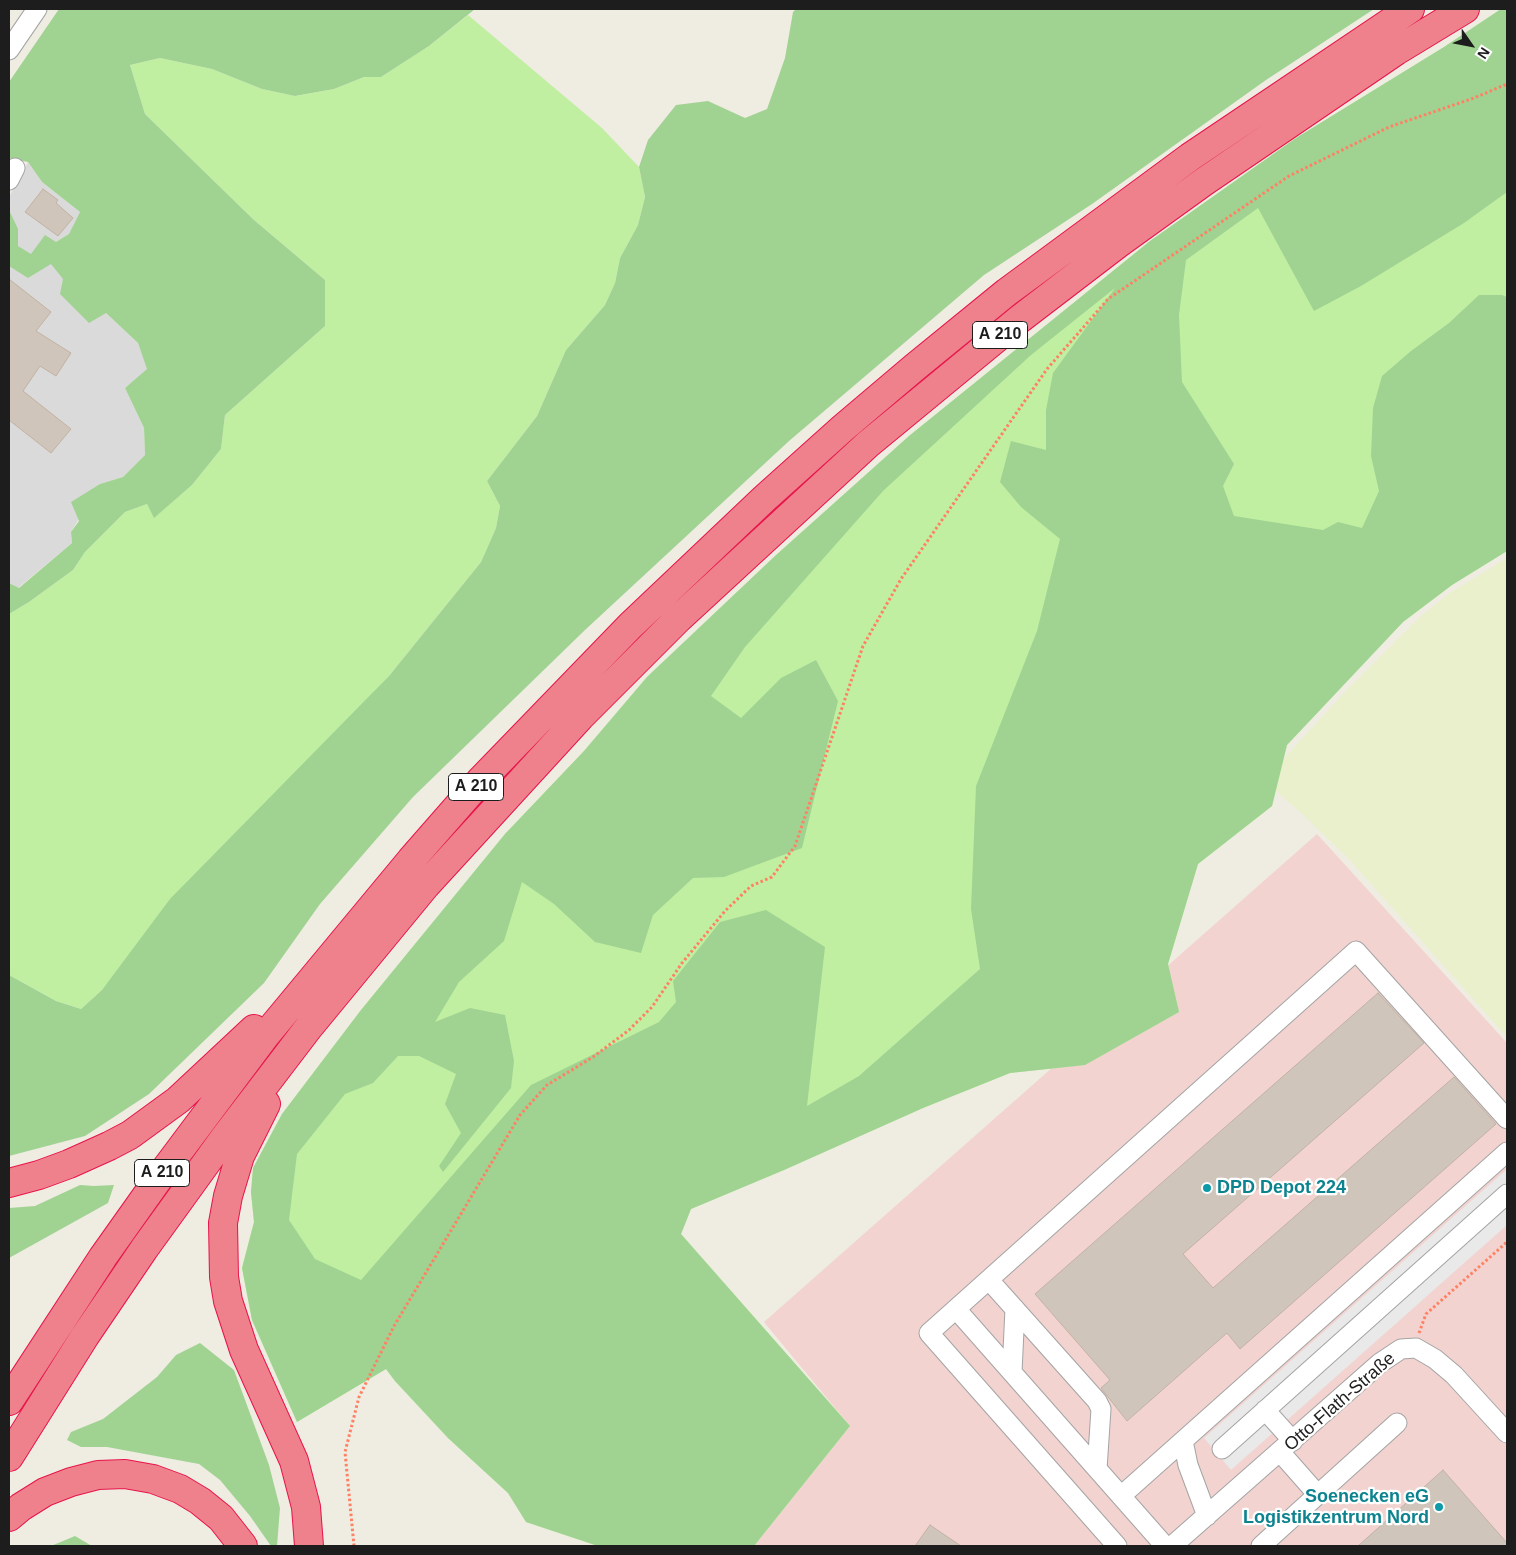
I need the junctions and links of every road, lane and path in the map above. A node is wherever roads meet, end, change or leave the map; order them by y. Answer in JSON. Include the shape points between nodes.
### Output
{"nodes":[{"id":1,"x":36,"y":9,"type":"edge"},
{"id":2,"x":1410,"y":9,"type":"edge"},
{"id":3,"x":1465,"y":9,"type":"edge"},
{"id":4,"x":9,"y":50,"type":"edge"},
{"id":5,"x":1507,"y":84,"type":"edge"},
{"id":6,"x":331,"y":955,"type":"junction"},
{"id":7,"x":309,"y":1027,"type":"junction"},
{"id":8,"x":1507,"y":1119,"type":"edge"},
{"id":9,"x":1507,"y":1152,"type":"edge"},
{"id":10,"x":9,"y":1183,"type":"edge"},
{"id":11,"x":1507,"y":1194,"type":"edge"},
{"id":12,"x":1507,"y":1242,"type":"edge"},
{"id":13,"x":989,"y":1280,"type":"junction"},
{"id":14,"x":956,"y":1309,"type":"junction"},
{"id":15,"x":1015,"y":1309,"type":"junction"},
{"id":16,"x":1416,"y":1348,"type":"junction"},
{"id":17,"x":1012,"y":1372,"type":"junction"},
{"id":18,"x":9,"y":1402,"type":"edge"},
{"id":19,"x":1261,"y":1414,"type":"junction"},
{"id":20,"x":1397,"y":1423,"type":"dead end"},
{"id":21,"x":1507,"y":1433,"type":"edge"},
{"id":22,"x":1183,"y":1441,"type":"junction"},
{"id":23,"x":1286,"y":1447,"type":"junction"},
{"id":24,"x":1222,"y":1450,"type":"dead end"},
{"id":25,"x":9,"y":1457,"type":"edge"},
{"id":26,"x":1097,"y":1469,"type":"junction"},
{"id":27,"x":1318,"y":1495,"type":"junction"},
{"id":28,"x":1121,"y":1496,"type":"junction"},
{"id":29,"x":1206,"y":1516,"type":"junction"},
{"id":30,"x":9,"y":1517,"type":"edge"},
{"id":31,"x":243,"y":1546,"type":"edge"},
{"id":32,"x":309,"y":1546,"type":"edge"},
{"id":33,"x":354,"y":1546,"type":"edge"},
{"id":34,"x":1117,"y":1546,"type":"edge"},
{"id":35,"x":1165,"y":1546,"type":"edge"},
{"id":36,"x":1172,"y":1546,"type":"edge"},
{"id":37,"x":1260,"y":1546,"type":"edge"}],
"edges":[{"from":1,"to":4,"type":"street"},
{"from":2,"to":6,"type":"highway","number":"A 210","via":[[1247,117],[1094,226],[1007,292],[843,428],[672,585],[541,717],[417,852]]},
{"from":3,"to":7,"type":"highway","number":"A 210","via":[[1396,51],[1205,181],[1022,318],[868,444],[678,619],[580,717],[426,885]]},
{"from":5,"to":33,"type":"path","via":[[1390,127],[1289,176],[1108,299],[1047,369],[900,579],[863,646],[795,846],[772,877],[751,886],[724,911],[652,1007],[629,1030],[547,1085],[520,1115],[394,1326],[359,1397],[345,1452]]},
{"from":6,"to":10,"type":"highway","via":[[202,1078],[156,1116],[94,1154]]},
{"from":6,"to":18,"type":"highway","number":"A 210","via":[[265,1036],[164,1171],[92,1272]]},
{"from":7,"to":25,"type":"highway","number":"A 210","via":[[144,1250]]},
{"from":7,"to":32,"type":"highway","via":[[240,1156],[228,1196],[222,1240],[224,1277],[235,1326],[294,1461],[306,1507]]},
{"from":8,"to":13,"type":"street","via":[[1356,951]]},
{"from":9,"to":22,"type":"street"},
{"from":11,"to":19,"type":"street"},
{"from":12,"to":16,"type":"path","via":[[1426,1314]]},
{"from":13,"to":14,"type":"street"},
{"from":13,"to":15,"type":"street"},
{"from":14,"to":17,"type":"street"},
{"from":14,"to":34,"type":"street","via":[[929,1333]]},
{"from":15,"to":17,"type":"street"},
{"from":15,"to":26,"type":"street","via":[[1097,1401],[1101,1409]]},
{"from":16,"to":21,"type":"street","name":"Otto-Flath-Straße","via":[[1454,1375]]},
{"from":16,"to":23,"type":"street","name":"Otto-Flath-Straße","via":[[1401,1349],[1380,1363]]},
{"from":17,"to":26,"type":"street"},
{"from":19,"to":23,"type":"street"},
{"from":19,"to":24,"type":"street"},
{"from":20,"to":27,"type":"street"},
{"from":22,"to":28,"type":"street"},
{"from":22,"to":29,"type":"street"},
{"from":23,"to":27,"type":"street"},
{"from":23,"to":29,"type":"street","name":"Otto-Flath-Straße"},
{"from":26,"to":28,"type":"street"},
{"from":27,"to":37,"type":"street"},
{"from":28,"to":35,"type":"street"},
{"from":29,"to":36,"type":"street","name":"Otto-Flath-Straße"},
{"from":30,"to":31,"type":"highway","via":[[45,1492],[71,1482],[98,1475],[125,1474],[153,1479],[200,1501],[221,1518]]}]}
